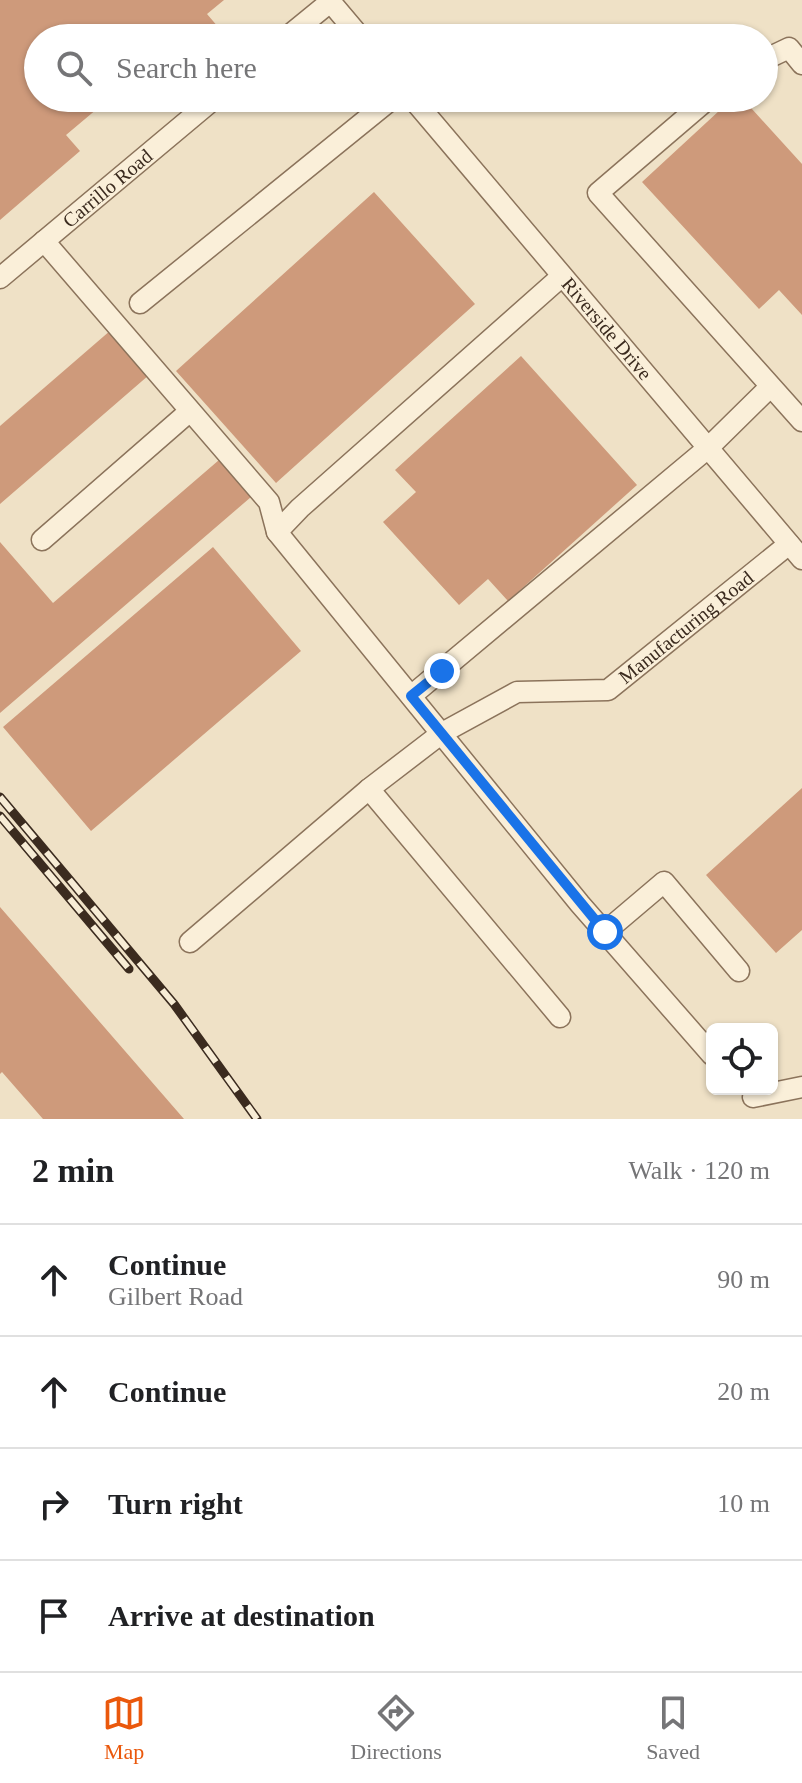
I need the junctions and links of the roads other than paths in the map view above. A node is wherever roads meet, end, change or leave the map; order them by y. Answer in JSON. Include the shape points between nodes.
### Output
{"nodes":[{"id":1,"x":329,"y":1,"type":"edge"},
{"id":2,"x":302,"y":24,"type":"edge"},
{"id":3,"x":349,"y":24,"type":"edge"},
{"id":4,"x":778,"y":53,"type":"edge"},
{"id":5,"x":802,"y":64,"type":"edge"},
{"id":6,"x":198,"y":112,"type":"edge"},
{"id":7,"x":376,"y":112,"type":"edge"},
{"id":8,"x":424,"y":112,"type":"edge"},
{"id":9,"x":693,"y":112,"type":"edge"},
{"id":10,"x":44,"y":241,"type":"junction"},
{"id":11,"x":562,"y":276,"type":"junction"},
{"id":12,"x":0,"y":278,"type":"edge"},
{"id":13,"x":140,"y":303,"type":"dead end"},
{"id":14,"x":770,"y":387,"type":"junction"},
{"id":15,"x":190,"y":411,"type":"junction"},
{"id":16,"x":802,"y":421,"type":"edge"},
{"id":17,"x":708,"y":448,"type":"junction"},
{"id":18,"x":277,"y":532,"type":"junction"},
{"id":19,"x":42,"y":540,"type":"dead end"},
{"id":20,"x":796,"y":551,"type":"edge"},
{"id":21,"x":411,"y":696,"type":"junction"},
{"id":22,"x":442,"y":733,"type":"junction"},
{"id":23,"x":369,"y":789,"type":"junction"},
{"id":24,"x":605,"y":932,"type":"junction"},
{"id":25,"x":190,"y":942,"type":"dead end"},
{"id":26,"x":739,"y":971,"type":"dead end"},
{"id":27,"x":560,"y":1017,"type":"dead end"},
{"id":28,"x":706,"y":1048,"type":"edge"},
{"id":29,"x":802,"y":1087,"type":"edge"},
{"id":30,"x":778,"y":1090,"type":"edge"},
{"id":31,"x":749,"y":1095,"type":"edge"},
{"id":32,"x":753,"y":1119,"type":"edge"}],
"edges":[{"from":1,"to":2,"type":"street"},
{"from":1,"to":3,"type":"street"},
{"from":4,"to":5,"type":"street","via":[[789,48]]},
{"from":6,"to":10,"type":"street","name":"Carrillo Road"},
{"from":7,"to":13,"type":"street"},
{"from":8,"to":11,"type":"street","name":"Riverside Drive"},
{"from":9,"to":14,"type":"street","via":[[598,193]]},
{"from":10,"to":12,"type":"street","name":"Carrillo Road"},
{"from":10,"to":15,"type":"street"},
{"from":11,"to":17,"type":"street","name":"Riverside Drive"},
{"from":11,"to":18,"type":"street"},
{"from":14,"to":16,"type":"street"},
{"from":14,"to":17,"type":"street"},
{"from":15,"to":18,"type":"street","via":[[269,502]]},
{"from":15,"to":19,"type":"street"},
{"from":17,"to":20,"type":"street","name":"Riverside Drive"},
{"from":17,"to":21,"type":"street"},
{"from":18,"to":21,"type":"street"},
{"from":20,"to":22,"type":"street","name":"Manufacturing Road","via":[[608,690],[517,692]]},
{"from":21,"to":22,"type":"street"},
{"from":22,"to":23,"type":"street","name":"Manufacturing Road"},
{"from":22,"to":24,"type":"street"},
{"from":23,"to":25,"type":"street","name":"Manufacturing Road"},
{"from":23,"to":27,"type":"street"},
{"from":24,"to":26,"type":"street","via":[[664,882]]},
{"from":24,"to":28,"type":"street"},
{"from":29,"to":30,"type":"street"},
{"from":31,"to":32,"type":"street"}]}
